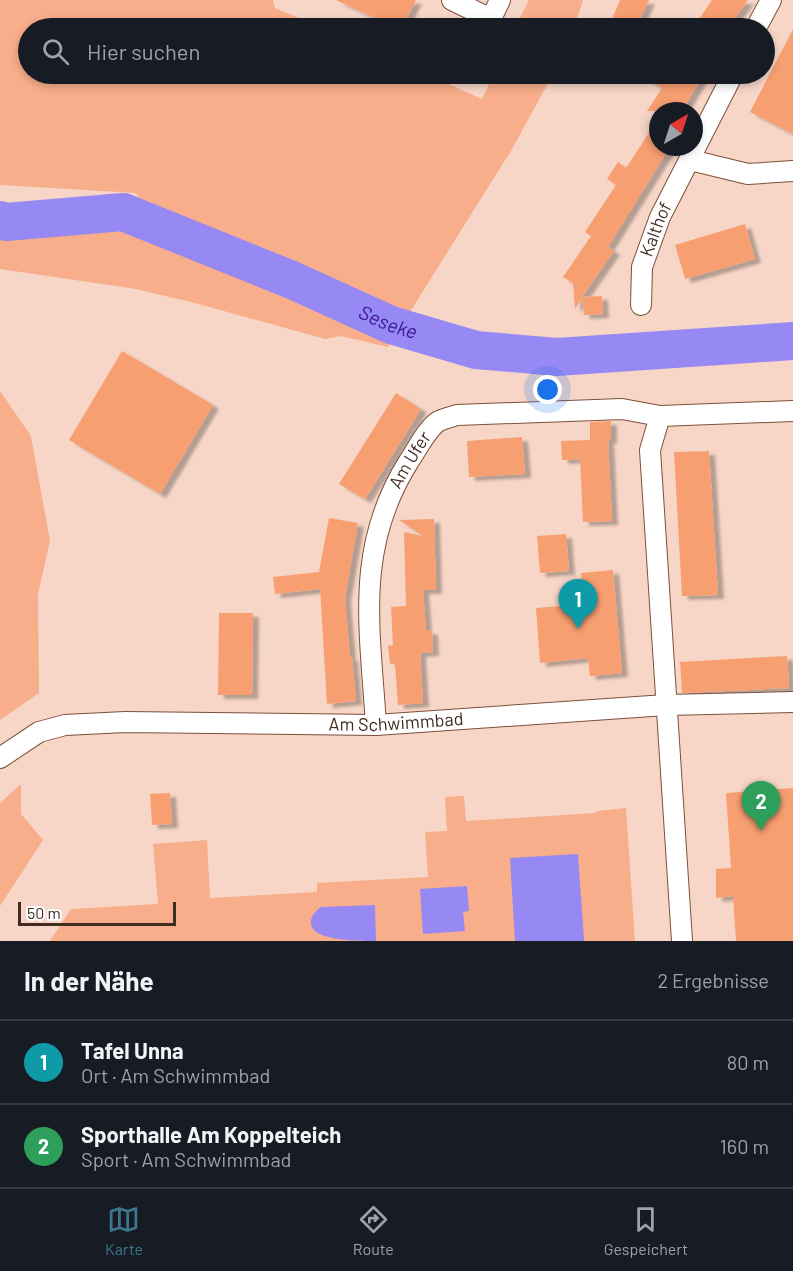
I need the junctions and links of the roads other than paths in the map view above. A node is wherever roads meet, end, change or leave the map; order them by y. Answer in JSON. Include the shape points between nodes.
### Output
{"nodes":[{"id":1,"x":452,"y":0,"type":"edge"},
{"id":2,"x":500,"y":0,"type":"edge"},
{"id":3,"x":771,"y":0,"type":"edge"},
{"id":4,"x":489,"y":18,"type":"edge"},
{"id":5,"x":491,"y":18,"type":"edge"},
{"id":6,"x":761,"y":18,"type":"edge"},
{"id":7,"x":728,"y":84,"type":"edge"},
{"id":8,"x":690,"y":160,"type":"junction"},
{"id":9,"x":793,"y":171,"type":"edge"},
{"id":10,"x":641,"y":305,"type":"dead end"},
{"id":11,"x":793,"y":411,"type":"edge"},
{"id":12,"x":660,"y":416,"type":"junction"},
{"id":13,"x":793,"y":702,"type":"edge"},
{"id":14,"x":666,"y":705,"type":"junction"},
{"id":15,"x":376,"y":725,"type":"junction"},
{"id":16,"x":0,"y":758,"type":"edge"},
{"id":17,"x":682,"y":941,"type":"edge"}],
"edges":[{"from":1,"to":4,"type":"street"},
{"from":2,"to":5,"type":"street"},
{"from":3,"to":6,"type":"street"},
{"from":7,"to":8,"type":"street","name":"Kalthof"},
{"from":8,"to":9,"type":"street","via":[[748,174]]},
{"from":8,"to":10,"type":"street","name":"Kalthof","via":[[660,217],[642,267]]},
{"from":11,"to":12,"type":"street"},
{"from":12,"to":14,"type":"street","via":[[650,450]]},
{"from":12,"to":15,"type":"street","name":"Am Ufer","via":[[622,409],[457,415],[437,422],[393,487],[379,524],[368,602]]},
{"from":13,"to":14,"type":"street","name":"Am Schwimmbad"},
{"from":14,"to":15,"type":"street","name":"Am Schwimmbad"},
{"from":14,"to":17,"type":"street"},
{"from":15,"to":16,"type":"street","name":"Am Schwimmbad","via":[[125,722],[65,725],[39,732]]}]}
